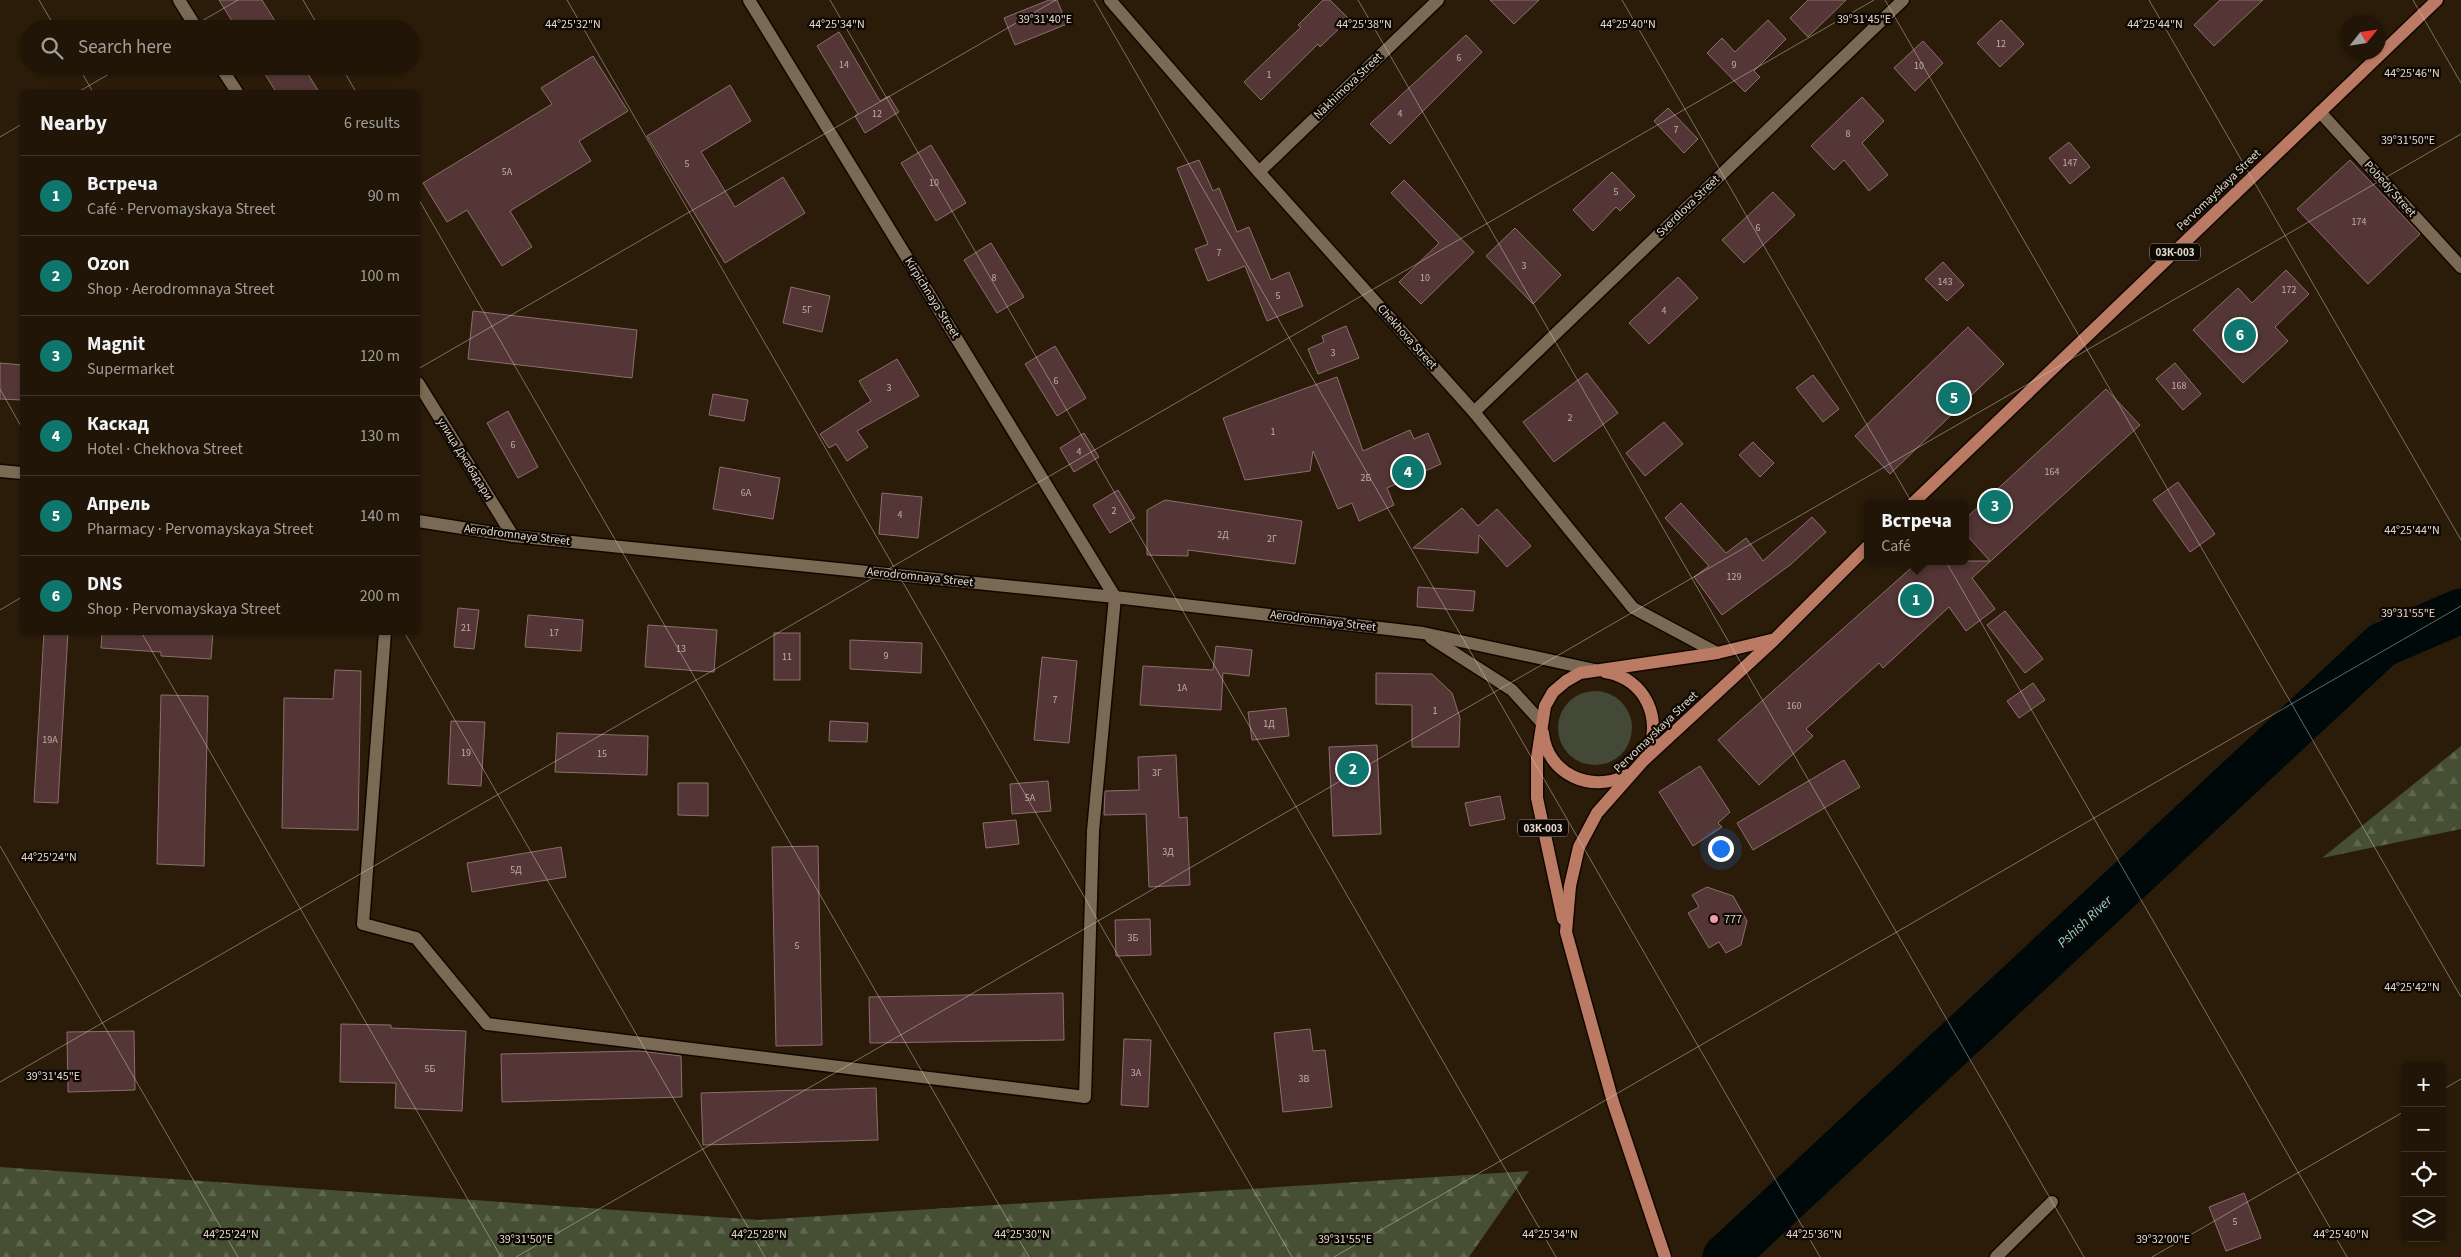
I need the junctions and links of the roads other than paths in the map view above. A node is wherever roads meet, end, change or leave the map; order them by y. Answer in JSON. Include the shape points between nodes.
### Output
{"nodes":[{"id":1,"x":179,"y":0,"type":"edge"},
{"id":2,"x":749,"y":0,"type":"edge"},
{"id":3,"x":1110,"y":0,"type":"edge"},
{"id":4,"x":1438,"y":0,"type":"edge"},
{"id":5,"x":1903,"y":0,"type":"edge"},
{"id":6,"x":2437,"y":0,"type":"edge"},
{"id":7,"x":191,"y":20,"type":"edge"},
{"id":8,"x":226,"y":75,"type":"edge"},
{"id":9,"x":235,"y":90,"type":"edge"},
{"id":10,"x":2320,"y":112,"type":"junction"},
{"id":11,"x":1259,"y":172,"type":"junction"},
{"id":12,"x":2461,"y":267,"type":"edge"},
{"id":13,"x":420,"y":386,"type":"edge"},
{"id":14,"x":1474,"y":412,"type":"junction"},
{"id":15,"x":0,"y":471,"type":"edge"},
{"id":16,"x":20,"y":474,"type":"edge"},
{"id":17,"x":1916,"y":500,"type":"edge"},
{"id":18,"x":420,"y":521,"type":"edge"},
{"id":19,"x":513,"y":536,"type":"junction"},
{"id":20,"x":1864,"y":550,"type":"edge"},
{"id":21,"x":1115,"y":597,"type":"junction"},
{"id":22,"x":1423,"y":633,"type":"junction"},
{"id":23,"x":385,"y":635,"type":"edge"},
{"id":24,"x":1774,"y":640,"type":"junction"},
{"id":25,"x":1718,"y":653,"type":"junction"},
{"id":26,"x":1597,"y":670,"type":"junction"},
{"id":27,"x":1542,"y":723,"type":"junction"},
{"id":28,"x":1643,"y":761,"type":"junction"},
{"id":29,"x":1633,"y":772,"type":"junction"},
{"id":30,"x":1566,"y":932,"type":"junction"},
{"id":31,"x":2052,"y":1202,"type":"dead end"},
{"id":32,"x":1665,"y":1257,"type":"edge"},
{"id":33,"x":1996,"y":1257,"type":"edge"}],
"edges":[{"from":1,"to":7,"type":"street"},
{"from":2,"to":21,"type":"street","name":"Kirpichnaya Street"},
{"from":3,"to":11,"type":"street","name":"Chekhova Street"},
{"from":4,"to":11,"type":"street","name":"Nakhimova Street"},
{"from":5,"to":14,"type":"street","name":"Sverdlova Street"},
{"from":6,"to":10,"type":"main road","name":"Pervomayskaya Street","number":"03К-003"},
{"from":8,"to":9,"type":"street"},
{"from":10,"to":12,"type":"street","name":"Pobedy Street"},
{"from":10,"to":17,"type":"main road","name":"Pervomayskaya Street","number":"03К-003"},
{"from":11,"to":14,"type":"street","name":"Chekhova Street"},
{"from":13,"to":19,"type":"street","name":"улица Джабадари"},
{"from":14,"to":25,"type":"street","name":"Chekhova Street","via":[[1632,608]]},
{"from":15,"to":16,"type":"street"},
{"from":18,"to":19,"type":"street","name":"Aerodromnaya Street"},
{"from":19,"to":21,"type":"street","name":"Aerodromnaya Street"},
{"from":20,"to":24,"type":"main road","name":"Pervomayskaya Street","number":"03К-003"},
{"from":21,"to":22,"type":"street","name":"Aerodromnaya Street"},
{"from":21,"to":23,"type":"street","via":[[1093,831],[1084,1097],[487,1024],[416,938],[363,924]]},
{"from":22,"to":26,"type":"street","name":"Aerodromnaya Street"},
{"from":22,"to":27,"type":"street","name":"Aerodromnaya Street","via":[[1512,690]]},
{"from":24,"to":25,"type":"main road","number":"03К-003"},
{"from":24,"to":28,"type":"main road","name":"Pervomayskaya Street","number":"03К-003"},
{"from":25,"to":26,"type":"main road","number":"03К-003"},
{"from":26,"to":27,"type":"main road","number":"03К-003","via":[[1580,673],[1553,692]]},
{"from":26,"to":28,"type":"main road","via":[[1614,673],[1630,681],[1652,710],[1652,745]]},
{"from":27,"to":29,"type":"main road","via":[[1544,741],[1551,758],[1564,772],[1580,781],[1598,784],[1616,781]]},
{"from":27,"to":30,"type":"main road","number":"03К-003","via":[[1537,758],[1537,798]]},
{"from":28,"to":29,"type":"main road","name":"Pervomayskaya Street","number":"03К-003"},
{"from":29,"to":30,"type":"main road","name":"Pervomayskaya Street","number":"03К-003","via":[[1597,813],[1579,848],[1570,886]]},
{"from":30,"to":32,"type":"main road","name":"Pervomayskaya Street","number":"03К-003","via":[[1613,1102]]},
{"from":31,"to":33,"type":"street"}]}
